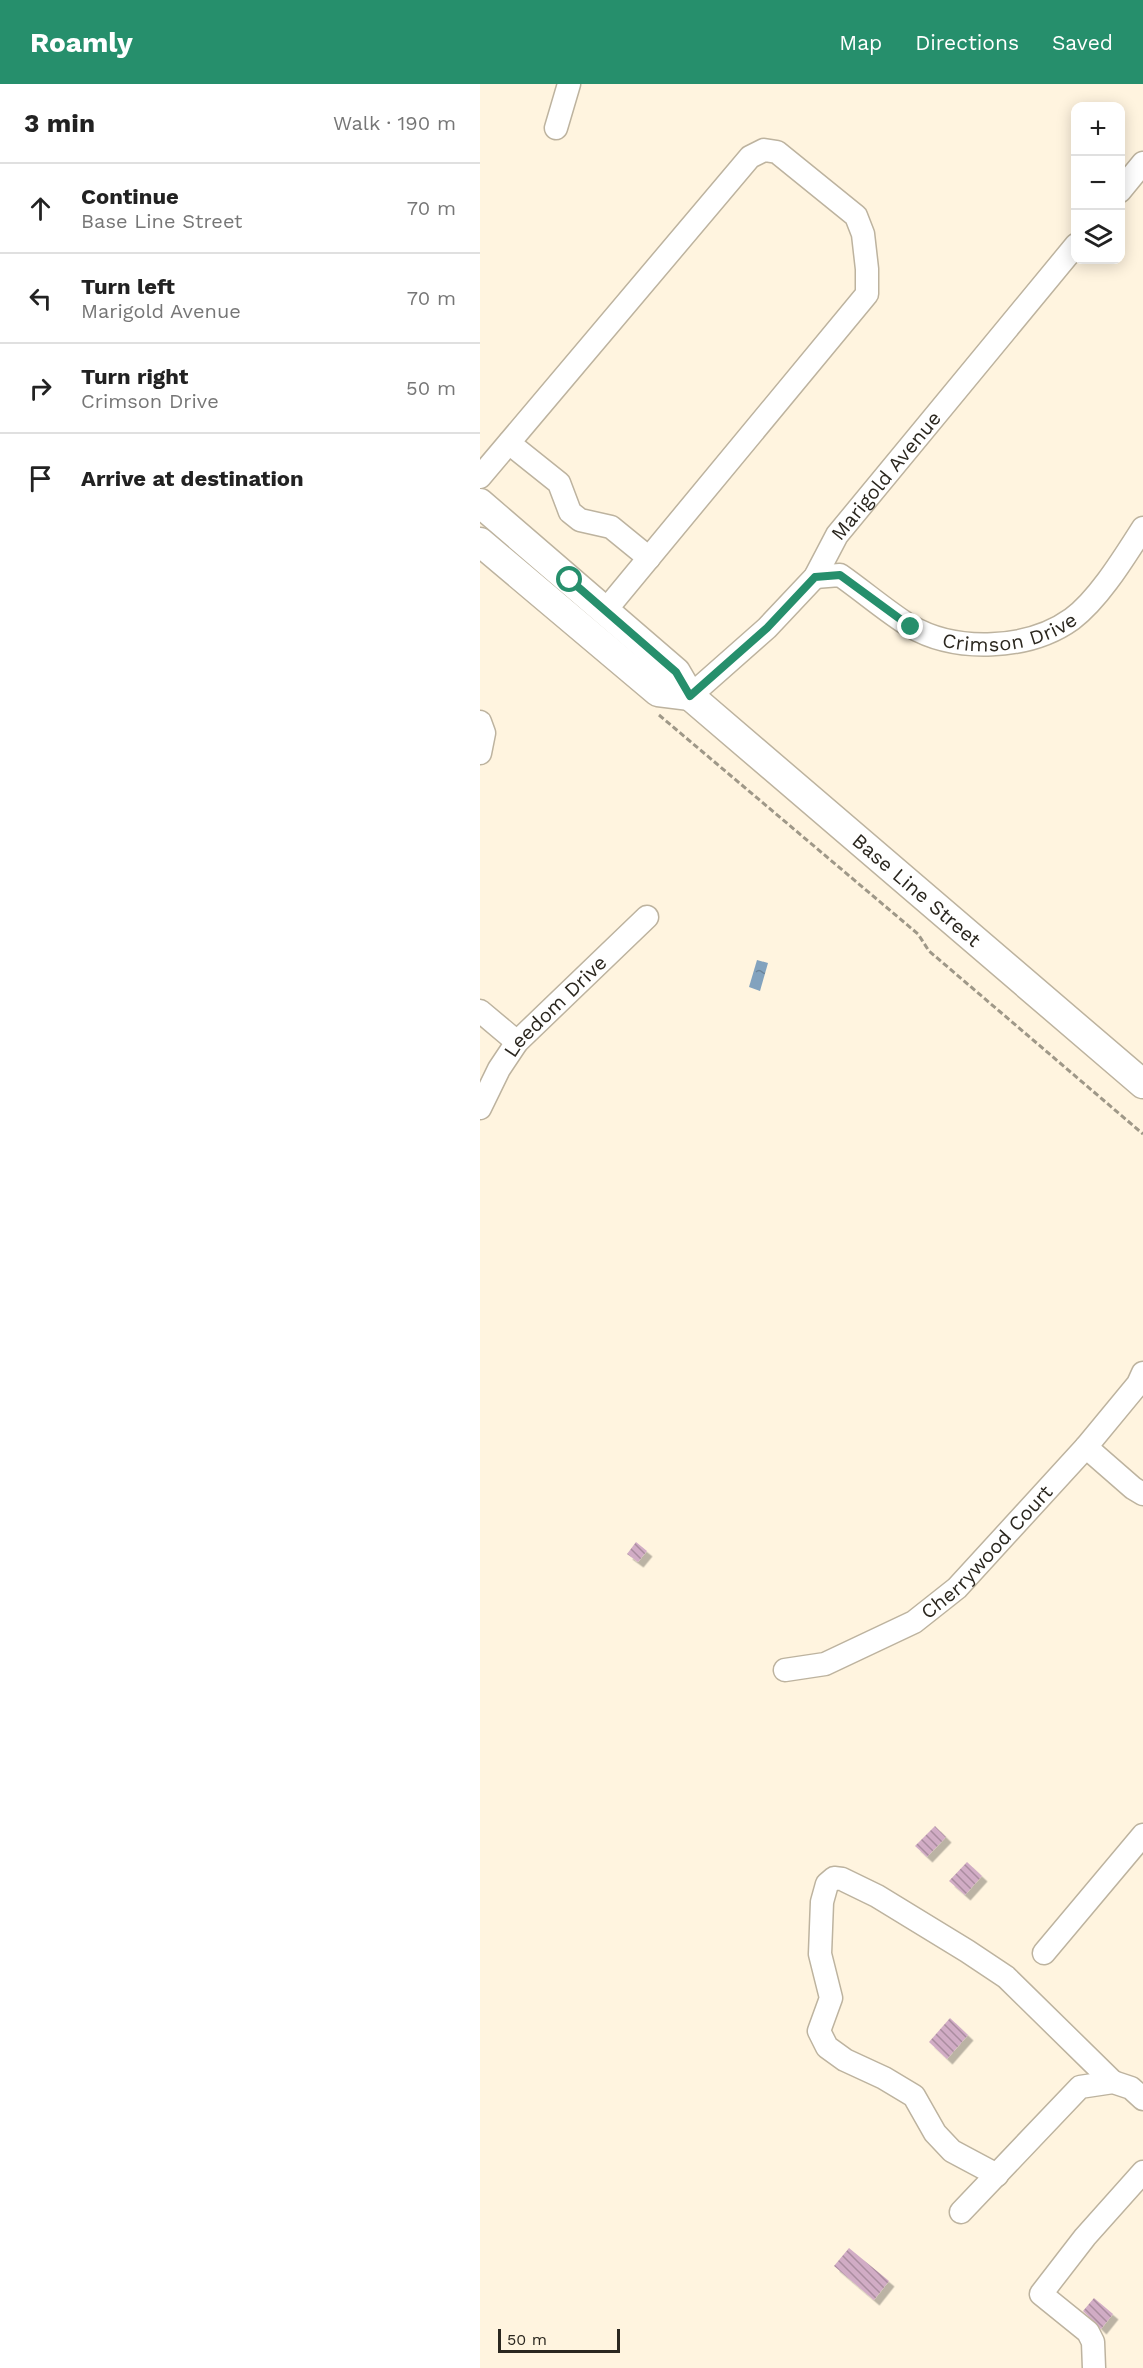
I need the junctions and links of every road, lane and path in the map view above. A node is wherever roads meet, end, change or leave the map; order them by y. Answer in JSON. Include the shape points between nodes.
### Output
{"nodes":[{"id":1,"x":569,"y":84,"type":"edge"},
{"id":2,"x":556,"y":128,"type":"dead end"},
{"id":3,"x":1143,"y":163,"type":"edge"},
{"id":4,"x":1125,"y":184,"type":"edge"},
{"id":5,"x":1071,"y":251,"type":"edge"},
{"id":6,"x":509,"y":443,"type":"junction"},
{"id":7,"x":480,"y":477,"type":"edge"},
{"id":8,"x":480,"y":503,"type":"edge"},
{"id":9,"x":1141,"y":535,"type":"edge"},
{"id":10,"x":480,"y":542,"type":"edge"},
{"id":11,"x":649,"y":558,"type":"junction"},
{"id":12,"x":815,"y":577,"type":"junction"},
{"id":13,"x":605,"y":611,"type":"junction"},
{"id":14,"x":690,"y":696,"type":"junction"},
{"id":15,"x":653,"y":710,"type":"dead end"},
{"id":16,"x":647,"y":916,"type":"dead end"},
{"id":17,"x":480,"y":1011,"type":"edge"},
{"id":18,"x":517,"y":1042,"type":"junction"},
{"id":19,"x":1143,"y":1084,"type":"edge"},
{"id":20,"x":480,"y":1108,"type":"edge"},
{"id":21,"x":1143,"y":1134,"type":"edge"},
{"id":22,"x":1143,"y":1373,"type":"edge"},
{"id":23,"x":1086,"y":1447,"type":"junction"},
{"id":24,"x":1143,"y":1494,"type":"edge"},
{"id":25,"x":786,"y":1670,"type":"dead end"},
{"id":26,"x":1143,"y":1835,"type":"edge"},
{"id":27,"x":1044,"y":1953,"type":"dead end"},
{"id":28,"x":1113,"y":2082,"type":"junction"},
{"id":29,"x":1143,"y":2099,"type":"edge"},
{"id":30,"x":1143,"y":2172,"type":"edge"},
{"id":31,"x":997,"y":2175,"type":"junction"},
{"id":32,"x":962,"y":2212,"type":"dead end"},
{"id":33,"x":1094,"y":2368,"type":"edge"}],
"edges":[{"from":1,"to":2,"type":"street"},
{"from":3,"to":4,"type":"street"},
{"from":5,"to":12,"type":"street","name":"Marigold Avenue","via":[[837,535]]},
{"from":6,"to":7,"type":"street"},
{"from":6,"to":11,"type":"street","via":[[559,483],[570,512],[580,520],[611,527]]},
{"from":6,"to":11,"type":"street","via":[[750,157],[764,150],[777,152],[856,216],[863,234],[867,294]]},
{"from":8,"to":13,"type":"main road","name":"Base Line Street"},
{"from":9,"to":12,"type":"street","name":"Crimson Drive","via":[[1100,590],[1072,619],[1035,637],[994,645],[952,642],[911,627],[840,575]]},
{"from":10,"to":14,"type":"main road","via":[[658,692]]},
{"from":11,"to":13,"type":"street"},
{"from":12,"to":14,"type":"street","name":"Marigold Avenue","via":[[767,628]]},
{"from":13,"to":14,"type":"main road","name":"Base Line Street","via":[[676,672]]},
{"from":14,"to":19,"type":"main road","name":"Base Line Street"},
{"from":15,"to":21,"type":"path","via":[[918,934],[929,951]]},
{"from":16,"to":18,"type":"street","name":"Leedom Drive"},
{"from":17,"to":18,"type":"street"},
{"from":18,"to":20,"type":"street","name":"Leedom Drive"},
{"from":22,"to":23,"type":"street","name":"Cherrywood Court"},
{"from":23,"to":24,"type":"street"},
{"from":23,"to":25,"type":"street","name":"Cherrywood Court","via":[[957,1588],[914,1622],[825,1664]]},
{"from":26,"to":27,"type":"street"},
{"from":28,"to":29,"type":"street","via":[[1131,2088]]},
{"from":28,"to":31,"type":"street","via":[[1080,2087]]},
{"from":28,"to":31,"type":"street","via":[[1006,1977],[877,1896],[834,1878],[827,1884],[822,1902],[820,1943],[831,1998],[819,2031],[826,2046],[914,2096],[935,2133],[952,2151]]},
{"from":30,"to":33,"type":"street","via":[[1041,2294],[1088,2332],[1093,2342]]},
{"from":31,"to":32,"type":"street"}]}
